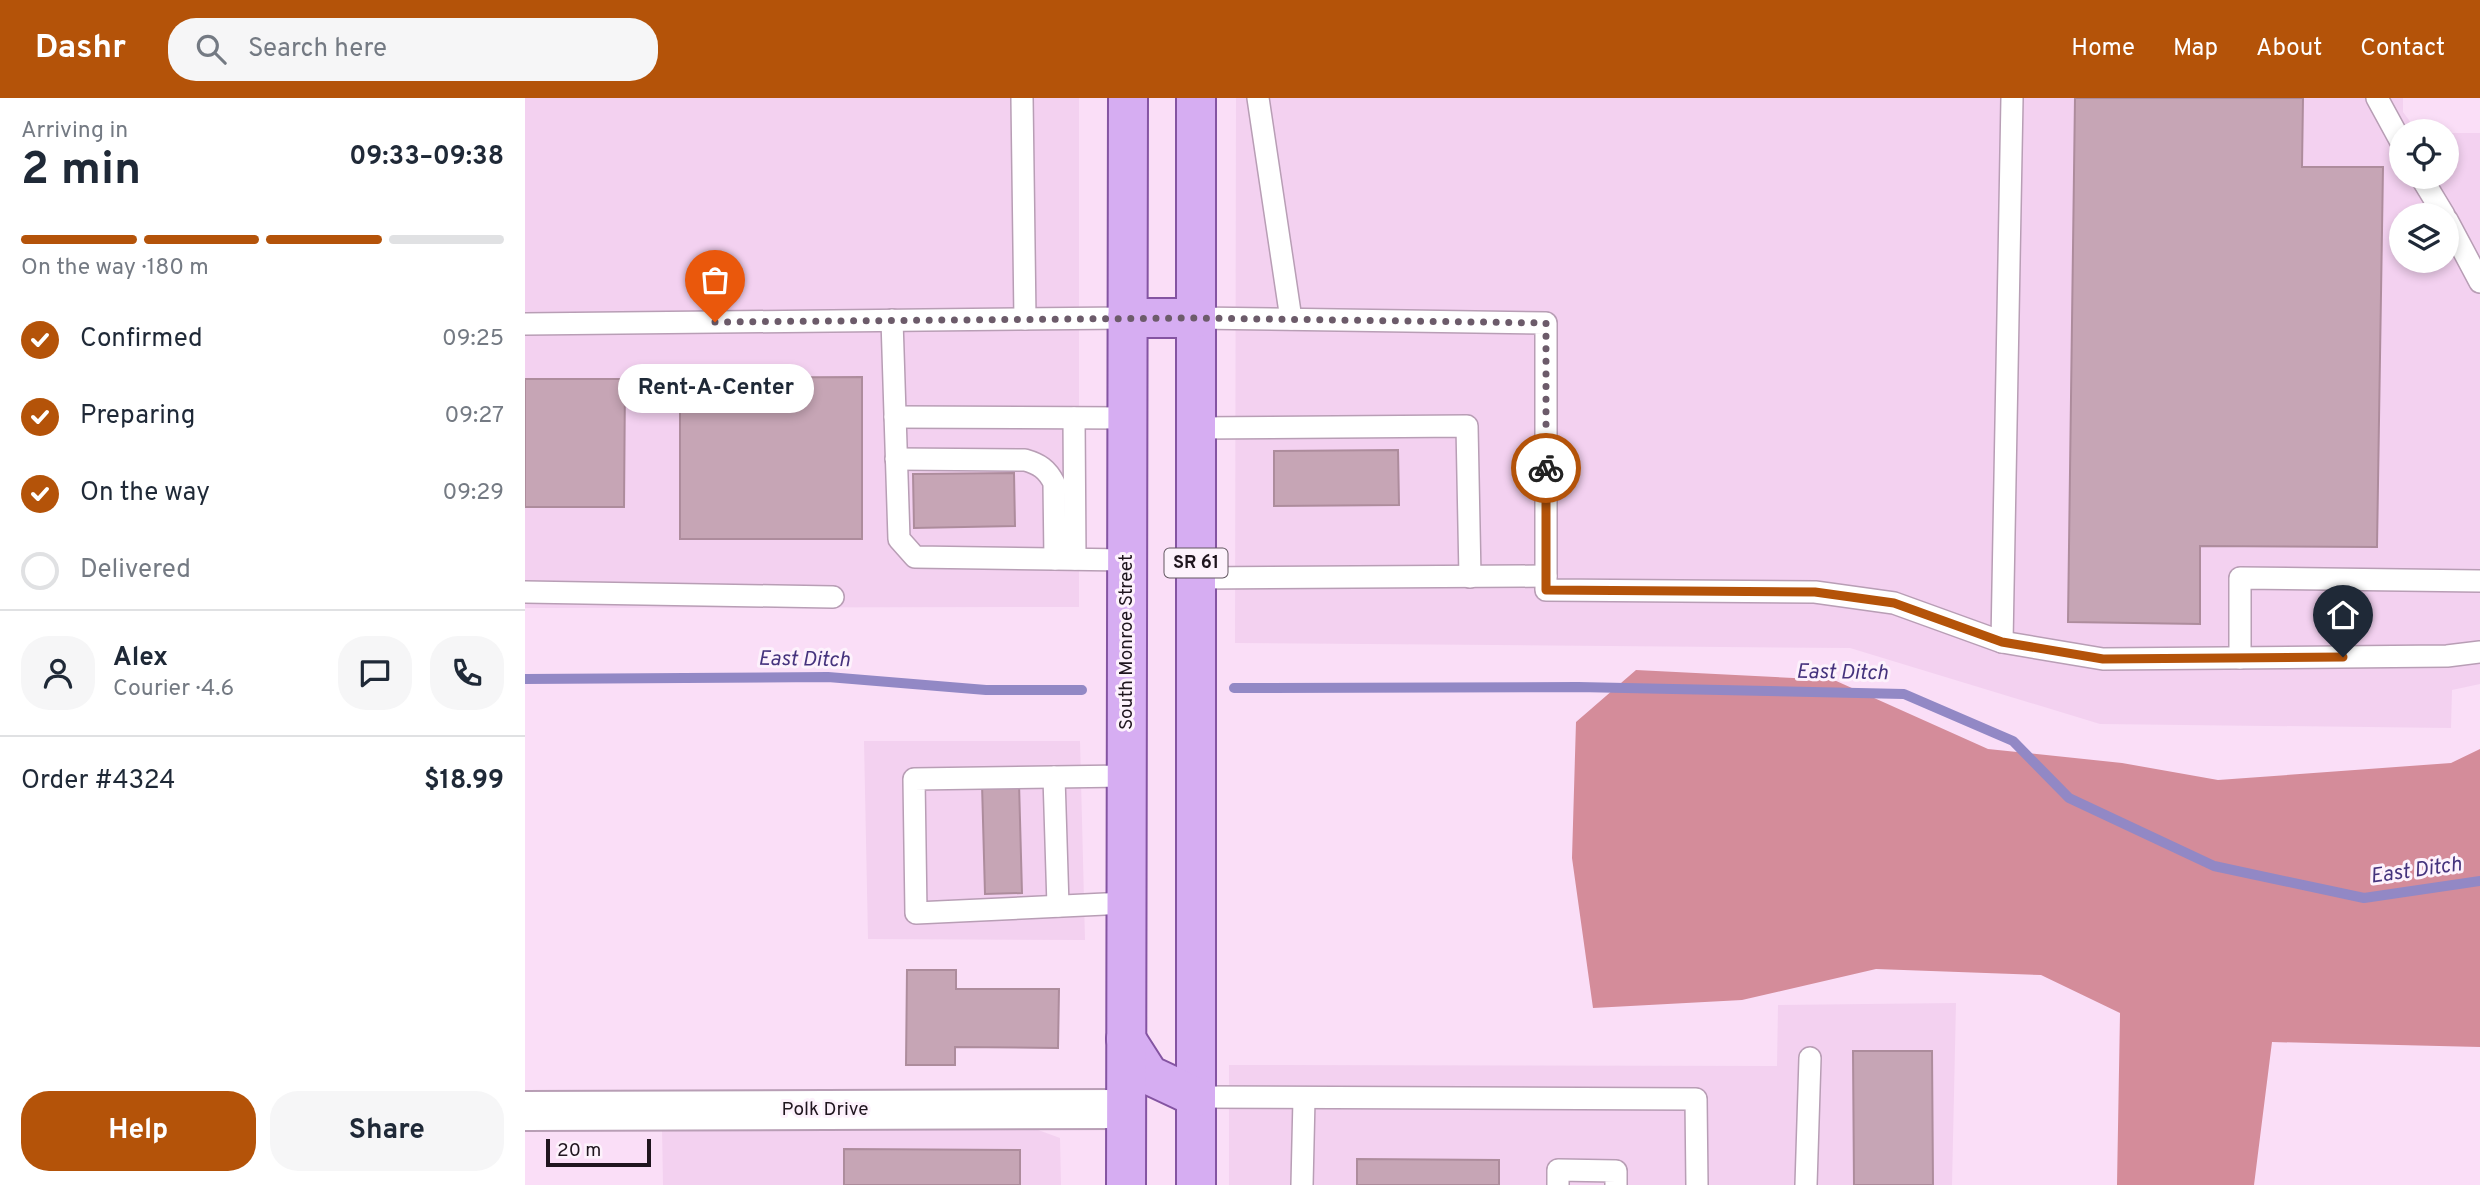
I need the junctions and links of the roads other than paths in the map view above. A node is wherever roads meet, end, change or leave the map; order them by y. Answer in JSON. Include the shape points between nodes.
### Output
{"nodes":[{"id":1,"x":1022,"y":98,"type":"edge"},
{"id":2,"x":1128,"y":98,"type":"edge"},
{"id":3,"x":1195,"y":98,"type":"edge"},
{"id":4,"x":1258,"y":98,"type":"edge"},
{"id":5,"x":2012,"y":98,"type":"edge"},
{"id":6,"x":2377,"y":98,"type":"edge"},
{"id":7,"x":2389,"y":120,"type":"edge"},
{"id":8,"x":2459,"y":243,"type":"edge"},
{"id":9,"x":2480,"y":282,"type":"edge"},
{"id":10,"x":1127,"y":318,"type":"junction"},
{"id":11,"x":1195,"y":318,"type":"junction"},
{"id":12,"x":1025,"y":319,"type":"junction"},
{"id":13,"x":1291,"y":319,"type":"junction"},
{"id":14,"x":892,"y":320,"type":"junction"},
{"id":15,"x":525,"y":324,"type":"edge"},
{"id":16,"x":895,"y":417,"type":"junction"},
{"id":17,"x":1074,"y":418,"type":"junction"},
{"id":18,"x":1127,"y":418,"type":"junction"},
{"id":19,"x":1195,"y":428,"type":"junction"},
{"id":20,"x":896,"y":459,"type":"junction"},
{"id":21,"x":1065,"y":559,"type":"junction"},
{"id":22,"x":1126,"y":560,"type":"junction"},
{"id":23,"x":1546,"y":576,"type":"junction"},
{"id":24,"x":1470,"y":577,"type":"junction"},
{"id":25,"x":1195,"y":578,"type":"junction"},
{"id":26,"x":2480,"y":581,"type":"edge"},
{"id":27,"x":525,"y":592,"type":"edge"},
{"id":28,"x":834,"y":597,"type":"dead end"},
{"id":29,"x":2002,"y":642,"type":"junction"},
{"id":30,"x":2480,"y":652,"type":"edge"},
{"id":31,"x":2239,"y":658,"type":"junction"},
{"id":32,"x":1126,"y":776,"type":"junction"},
{"id":33,"x":1054,"y":777,"type":"junction"},
{"id":34,"x":1126,"y":903,"type":"junction"},
{"id":35,"x":1058,"y":906,"type":"junction"},
{"id":36,"x":1126,"y":1040,"type":"junction"},
{"id":37,"x":1810,"y":1058,"type":"dead end"},
{"id":38,"x":1195,"y":1097,"type":"junction"},
{"id":39,"x":1304,"y":1099,"type":"junction"},
{"id":40,"x":1126,"y":1108,"type":"junction"},
{"id":41,"x":525,"y":1111,"type":"edge"},
{"id":42,"x":1126,"y":1185,"type":"edge"},
{"id":43,"x":1195,"y":1185,"type":"edge"},
{"id":44,"x":1303,"y":1185,"type":"edge"},
{"id":45,"x":1558,"y":1185,"type":"edge"},
{"id":46,"x":1616,"y":1185,"type":"edge"},
{"id":47,"x":1697,"y":1185,"type":"edge"},
{"id":48,"x":1806,"y":1185,"type":"edge"}],
"edges":[{"from":1,"to":12,"type":"lane"},
{"from":2,"to":10,"type":"main road","name":"South Monroe Street"},
{"from":3,"to":11,"type":"main road","number":"SR 61"},
{"from":4,"to":13,"type":"lane"},
{"from":5,"to":29,"type":"lane"},
{"from":6,"to":7,"type":"lane"},
{"from":8,"to":9,"type":"lane"},
{"from":10,"to":11,"type":"main road"},
{"from":10,"to":12,"type":"lane"},
{"from":10,"to":18,"type":"main road","name":"South Monroe Street"},
{"from":11,"to":13,"type":"lane"},
{"from":11,"to":19,"type":"main road","number":"SR 61"},
{"from":12,"to":14,"type":"lane"},
{"from":13,"to":23,"type":"lane","via":[[1546,323]]},
{"from":14,"to":15,"type":"lane"},
{"from":14,"to":16,"type":"lane"},
{"from":16,"to":17,"type":"lane"},
{"from":16,"to":20,"type":"lane"},
{"from":17,"to":18,"type":"lane"},
{"from":17,"to":21,"type":"lane"},
{"from":18,"to":22,"type":"main road","name":"South Monroe Street"},
{"from":19,"to":24,"type":"lane","via":[[1467,426]]},
{"from":19,"to":25,"type":"main road","number":"SR 61"},
{"from":20,"to":21,"type":"lane","via":[[1036,463],[1048,471],[1053,482]]},
{"from":20,"to":21,"type":"lane","via":[[899,539],[915,557]]},
{"from":21,"to":22,"type":"lane"},
{"from":22,"to":32,"type":"main road","name":"South Monroe Street"},
{"from":23,"to":24,"type":"lane"},
{"from":23,"to":29,"type":"lane","via":[[1546,590],[1815,592],[1881,601]]},
{"from":24,"to":25,"type":"lane"},
{"from":25,"to":38,"type":"main road","number":"SR 61"},
{"from":26,"to":31,"type":"lane","via":[[2240,578]]},
{"from":27,"to":28,"type":"lane"},
{"from":29,"to":31,"type":"lane","via":[[2103,659]]},
{"from":30,"to":31,"type":"lane"},
{"from":32,"to":33,"type":"lane"},
{"from":32,"to":34,"type":"main road","name":"South Monroe Street"},
{"from":33,"to":35,"type":"lane"},
{"from":33,"to":35,"type":"lane","via":[[914,779],[916,913]]},
{"from":34,"to":35,"type":"lane"},
{"from":34,"to":36,"type":"main road","name":"South Monroe Street"},
{"from":36,"to":38,"type":"main road","via":[[1149,1074]]},
{"from":36,"to":40,"type":"main road","name":"South Monroe Street"},
{"from":37,"to":48,"type":"lane"},
{"from":38,"to":39,"type":"lane"},
{"from":38,"to":43,"type":"main road","number":"SR 61"},
{"from":39,"to":44,"type":"lane"},
{"from":39,"to":47,"type":"lane","via":[[1696,1099]]},
{"from":40,"to":41,"type":"street","name":"Polk Drive"},
{"from":40,"to":42,"type":"main road","name":"South Monroe Street"},
{"from":45,"to":46,"type":"lane","via":[[1557,1170],[1616,1171]]}]}
